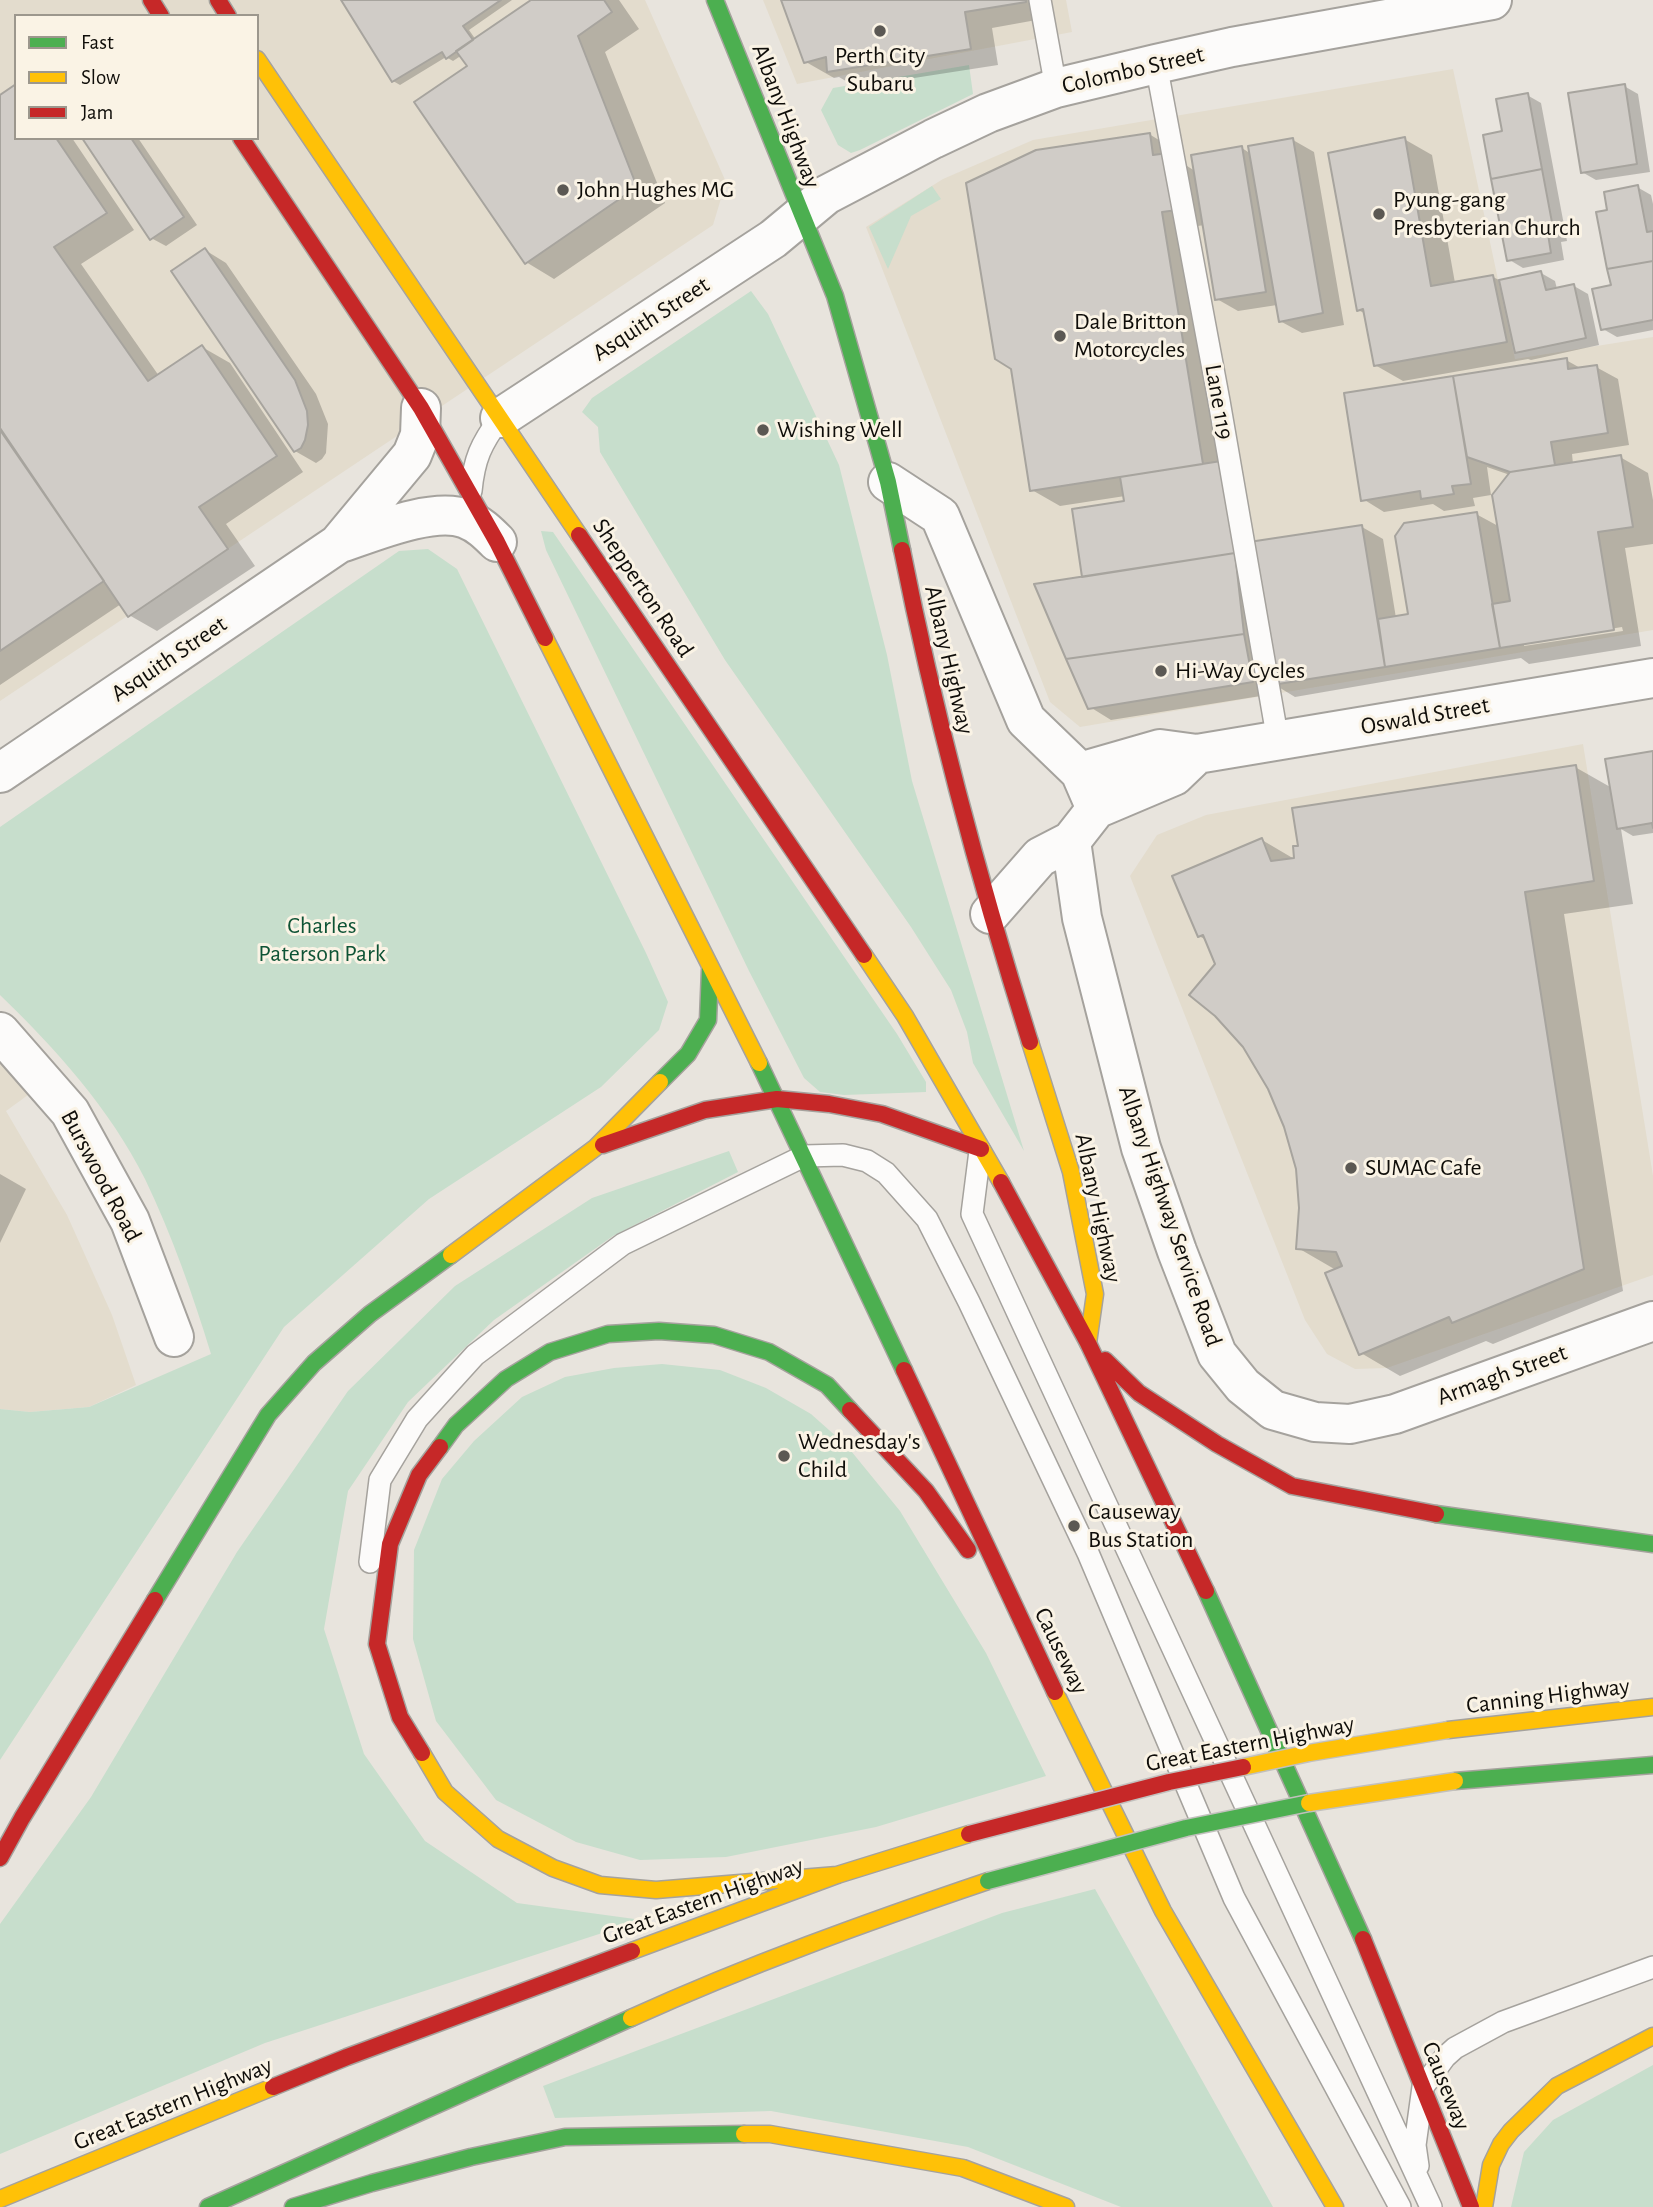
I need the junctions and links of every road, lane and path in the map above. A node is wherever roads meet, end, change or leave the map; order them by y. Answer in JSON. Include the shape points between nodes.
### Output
{"nodes":[{"id":1,"x":715,"y":0,"type":"edge"},
{"id":2,"x":1040,"y":0,"type":"edge"},
{"id":3,"x":1492,"y":0,"type":"edge"},
{"id":4,"x":259,"y":62,"type":"edge"},
{"id":5,"x":1156,"y":64,"type":"junction"},
{"id":6,"x":1056,"y":88,"type":"junction"},
{"id":7,"x":242,"y":140,"type":"edge"},
{"id":8,"x":801,"y":216,"type":"junction"},
{"id":9,"x":421,"y":408,"type":"junction"},
{"id":10,"x":500,"y":418,"type":"junction"},
{"id":11,"x":888,"y":482,"type":"junction"},
{"id":12,"x":470,"y":496,"type":"junction"},
{"id":13,"x":497,"y":542,"type":"junction"},
{"id":14,"x":338,"y":544,"type":"junction"},
{"id":15,"x":1653,"y":678,"type":"edge"},
{"id":16,"x":1278,"y":741,"type":"junction"},
{"id":17,"x":1197,"y":754,"type":"junction"},
{"id":18,"x":1080,"y":772,"type":"junction"},
{"id":19,"x":0,"y":773,"type":"edge"},
{"id":20,"x":1096,"y":809,"type":"junction"},
{"id":21,"x":1071,"y":841,"type":"junction"},
{"id":22,"x":990,"y":914,"type":"junction"},
{"id":23,"x":710,"y":964,"type":"junction"},
{"id":24,"x":0,"y":1032,"type":"edge"},
{"id":25,"x":777,"y":1099,"type":"junction"},
{"id":26,"x":595,"y":1148,"type":"junction"},
{"id":27,"x":981,"y":1149,"type":"junction"},
{"id":28,"x":804,"y":1156,"type":"junction"},
{"id":29,"x":1653,"y":1321,"type":"edge"},
{"id":30,"x":174,"y":1337,"type":"dead end"},
{"id":31,"x":1088,"y":1343,"type":"junction"},
{"id":32,"x":1350,"y":1424,"type":"joint"},
{"id":33,"x":1653,"y":1544,"type":"edge"},
{"id":34,"x":1029,"y":1638,"type":"junction"},
{"id":35,"x":377,"y":1644,"type":"junction"},
{"id":36,"x":1653,"y":1707,"type":"edge"},
{"id":37,"x":1448,"y":1730,"type":"joint"},
{"id":38,"x":1653,"y":1766,"type":"edge"},
{"id":39,"x":0,"y":1858,"type":"edge"},
{"id":40,"x":837,"y":1875,"type":"junction"},
{"id":41,"x":1653,"y":1967,"type":"edge"},
{"id":42,"x":1653,"y":2036,"type":"edge"},
{"id":43,"x":1423,"y":2087,"type":"junction"},
{"id":44,"x":1420,"y":2182,"type":"junction"},
{"id":45,"x":0,"y":2199,"type":"edge"},
{"id":46,"x":208,"y":2207,"type":"edge"},
{"id":47,"x":293,"y":2207,"type":"edge"},
{"id":48,"x":1066,"y":2207,"type":"edge"},
{"id":49,"x":1335,"y":2207,"type":"edge"},
{"id":50,"x":1400,"y":2207,"type":"edge"},
{"id":51,"x":1430,"y":2207,"type":"edge"},
{"id":52,"x":1471,"y":2207,"type":"edge"},
{"id":53,"x":1484,"y":2207,"type":"edge"}],
"edges":[{"from":1,"to":8,"type":"main road","name":"Albany Highway"},
{"from":2,"to":6,"type":"lane"},
{"from":3,"to":5,"type":"street","name":"Colombo Street"},
{"from":4,"to":10,"type":"main road","name":"Shepperton Road"},
{"from":5,"to":6,"type":"street","name":"Colombo Street"},
{"from":5,"to":16,"type":"lane","name":"Lane 119"},
{"from":6,"to":8,"type":"street","name":"Colombo Street","via":[[933,139],[826,195]]},
{"from":7,"to":9,"type":"main road"},
{"from":8,"to":10,"type":"street","name":"Asquith Street"},
{"from":8,"to":11,"type":"main road","name":"Albany Highway","via":[[835,296]]},
{"from":9,"to":12,"type":"main road"},
{"from":9,"to":14,"type":"street","name":"Asquith Street","via":[[420,435],[411,455]]},
{"from":10,"to":12,"type":"lane","via":[[482,443]]},
{"from":10,"to":27,"type":"main road","name":"Shepperton Road","via":[[905,1016]]},
{"from":11,"to":18,"type":"street","via":[[940,516],[1026,720]]},
{"from":11,"to":22,"type":"main road","name":"Albany Highway","via":[[924,660]]},
{"from":12,"to":13,"type":"main road"},
{"from":13,"to":14,"type":"street","name":"Asquith Street","via":[[466,518],[448,514]]},
{"from":13,"to":23,"type":"main road"},
{"from":14,"to":19,"type":"street","name":"Asquith Street"},
{"from":15,"to":16,"type":"street","name":"Oswald Street"},
{"from":16,"to":17,"type":"street","name":"Oswald Street"},
{"from":17,"to":18,"type":"street","name":"Oswald Street","via":[[1160,749]]},
{"from":17,"to":20,"type":"street","via":[[1174,776]]},
{"from":18,"to":20,"type":"street"},
{"from":20,"to":21,"type":"street"},
{"from":21,"to":22,"type":"street","via":[[1040,857]]},
{"from":21,"to":32,"type":"street","name":"Albany Highway Service Road","via":[[1082,918],[1126,1094],[1177,1251],[1217,1354],[1243,1386],[1273,1410],[1315,1422]]},
{"from":22,"to":31,"type":"main road","name":"Albany Highway","via":[[1071,1172],[1095,1294]]},
{"from":23,"to":25,"type":"main road"},
{"from":23,"to":26,"type":"main road","via":[[708,1020],[688,1054]]},
{"from":24,"to":30,"type":"street","name":"Burswood Road","via":[[70,1112],[130,1222]]},
{"from":25,"to":26,"type":"main road","via":[[705,1110]]},
{"from":25,"to":27,"type":"main road","via":[[882,1114]]},
{"from":25,"to":28,"type":"main road","name":"Causeway"},
{"from":26,"to":39,"type":"main road","via":[[370,1314],[314,1363],[268,1415]]},
{"from":27,"to":31,"type":"main road","name":"Causeway"},
{"from":27,"to":44,"type":"lane","via":[[972,1214]]},
{"from":28,"to":34,"type":"main road","name":"Causeway"},
{"from":28,"to":35,"type":"lane","via":[[623,1244],[475,1355],[417,1419],[380,1480],[370,1561]]},
{"from":28,"to":50,"type":"lane","via":[[867,1160],[886,1173],[927,1219],[1088,1553],[1234,1898]]},
{"from":29,"to":32,"type":"street","name":"Armagh Street","via":[[1395,1414]]},
{"from":31,"to":33,"type":"main road","via":[[1139,1394],[1292,1486],[1426,1513]]},
{"from":31,"to":43,"type":"main road","name":"Causeway","via":[[1351,1911]]},
{"from":34,"to":35,"type":"main road","via":[[926,1491],[827,1385],[769,1352],[714,1335],[659,1331],[608,1334],[550,1352],[506,1379],[456,1425],[419,1475],[390,1544]]},
{"from":34,"to":49,"type":"main road","name":"Causeway","via":[[1163,1911]]},
{"from":35,"to":40,"type":"main road","via":[[400,1717],[445,1791],[498,1839],[553,1868],[600,1885],[656,1891]]},
{"from":36,"to":37,"type":"main road","name":"Canning Highway"},
{"from":37,"to":40,"type":"main road","name":"Great Eastern Highway","bridge":true,"via":[[1169,1782],[970,1834]]},
{"from":38,"to":46,"type":"main road","bridge":true,"via":[[1455,1781],[1328,1800],[1145,1837],[988,1881],[708,1983]]},
{"from":40,"to":45,"type":"main road","name":"Great Eastern Highway","via":[[347,2057]]},
{"from":41,"to":43,"type":"lane","via":[[1503,2022],[1455,2048]]},
{"from":42,"to":53,"type":"main road","via":[[1557,2086],[1511,2131],[1491,2165]]},
{"from":43,"to":44,"type":"lane","via":[[1415,2146]]},
{"from":43,"to":52,"type":"main road","name":"Causeway"},
{"from":44,"to":51,"type":"lane"},
{"from":47,"to":48,"type":"main road","via":[[471,2157],[565,2137],[770,2134],[963,2168]]}]}
